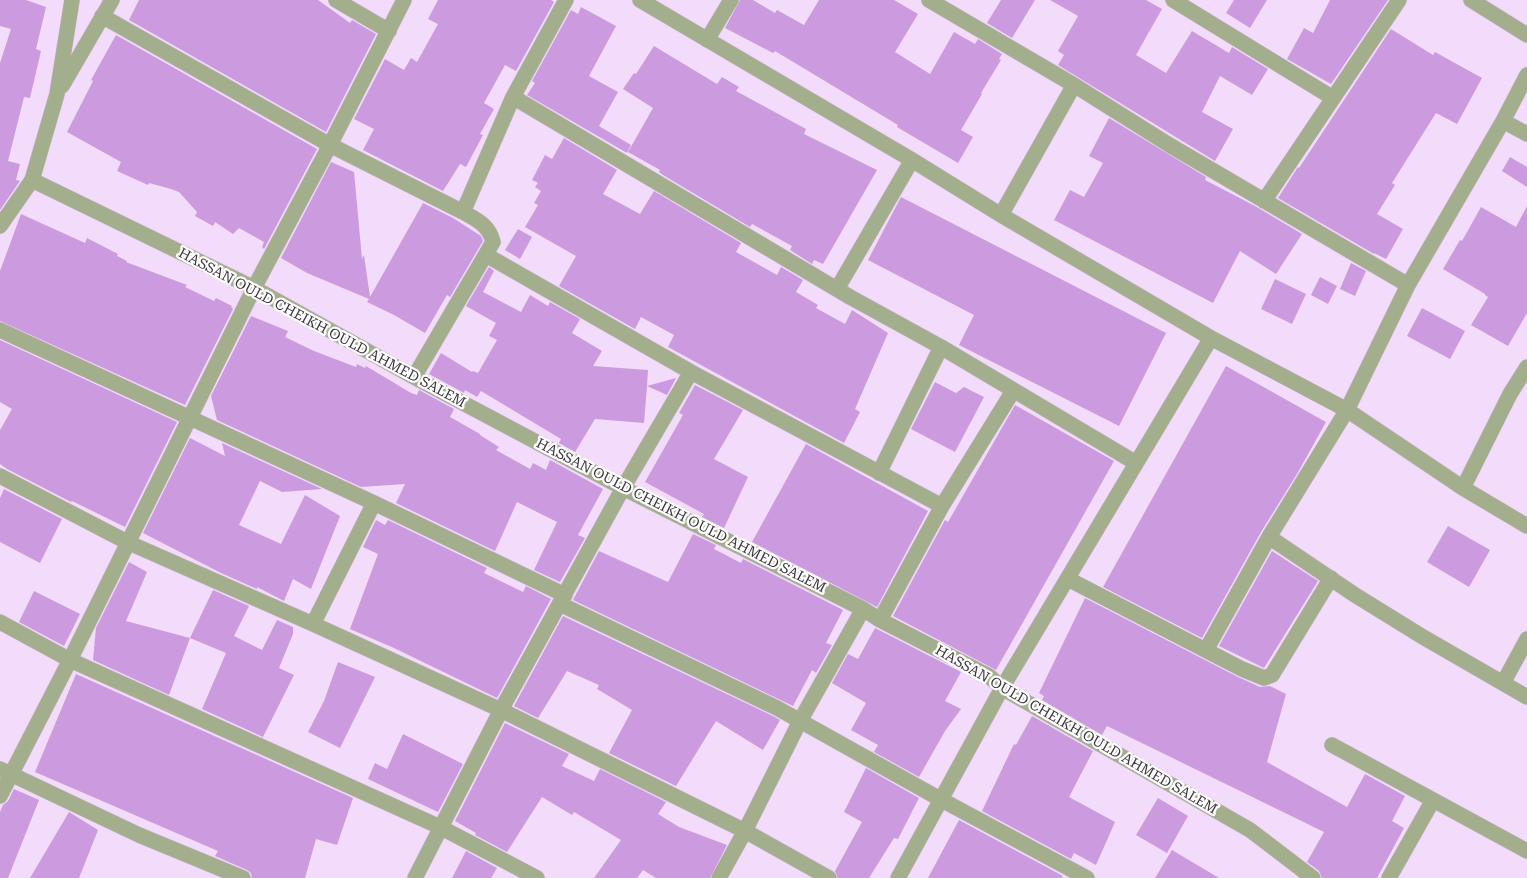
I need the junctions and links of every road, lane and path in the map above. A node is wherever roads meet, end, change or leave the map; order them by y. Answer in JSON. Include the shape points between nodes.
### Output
{"nodes":[{"id":1,"x":72,"y":0,"type":"edge"},
{"id":2,"x":112,"y":0,"type":"edge"},
{"id":3,"x":336,"y":0,"type":"edge"},
{"id":4,"x":404,"y":0,"type":"edge"},
{"id":5,"x":566,"y":0,"type":"edge"},
{"id":6,"x":640,"y":0,"type":"edge"},
{"id":7,"x":731,"y":0,"type":"edge"},
{"id":8,"x":930,"y":0,"type":"edge"},
{"id":9,"x":1173,"y":0,"type":"edge"},
{"id":10,"x":1399,"y":0,"type":"edge"},
{"id":11,"x":1471,"y":0,"type":"edge"},
{"id":12,"x":102,"y":16,"type":"junction"},
{"id":13,"x":389,"y":31,"type":"junction"},
{"id":14,"x":1527,"y":34,"type":"edge"},
{"id":15,"x":707,"y":40,"type":"junction"},
{"id":16,"x":1527,"y":75,"type":"edge"},
{"id":17,"x":1074,"y":85,"type":"junction"},
{"id":18,"x":57,"y":94,"type":"junction"},
{"id":19,"x":513,"y":97,"type":"junction"},
{"id":20,"x":1333,"y":98,"type":"junction"},
{"id":21,"x":1503,"y":121,"type":"junction"},
{"id":22,"x":1527,"y":134,"type":"edge"},
{"id":23,"x":330,"y":145,"type":"junction"},
{"id":24,"x":912,"y":160,"type":"junction"},
{"id":25,"x":32,"y":180,"type":"junction"},
{"id":26,"x":1264,"y":201,"type":"junction"},
{"id":27,"x":463,"y":212,"type":"junction"},
{"id":28,"x":1001,"y":215,"type":"junction"},
{"id":29,"x":0,"y":225,"type":"edge"},
{"id":30,"x":486,"y":255,"type":"junction"},
{"id":31,"x":1408,"y":285,"type":"junction"},
{"id":32,"x":254,"y":288,"type":"junction"},
{"id":33,"x":837,"y":289,"type":"junction"},
{"id":34,"x":0,"y":330,"type":"edge"},
{"id":35,"x":1212,"y":338,"type":"junction"},
{"id":36,"x":941,"y":347,"type":"junction"},
{"id":37,"x":1527,"y":367,"type":"edge"},
{"id":38,"x":692,"y":372,"type":"junction"},
{"id":39,"x":414,"y":377,"type":"junction"},
{"id":40,"x":1013,"y":391,"type":"junction"},
{"id":41,"x":1347,"y":410,"type":"junction"},
{"id":42,"x":189,"y":419,"type":"junction"},
{"id":43,"x":1136,"y":463,"type":"junction"},
{"id":44,"x":879,"y":472,"type":"junction"},
{"id":45,"x":0,"y":476,"type":"edge"},
{"id":46,"x":623,"y":488,"type":"junction"},
{"id":47,"x":1463,"y":488,"type":"junction"},
{"id":48,"x":374,"y":503,"type":"junction"},
{"id":49,"x":942,"y":506,"type":"junction"},
{"id":50,"x":1527,"y":526,"type":"edge"},
{"id":51,"x":1269,"y":537,"type":"junction"},
{"id":52,"x":127,"y":542,"type":"junction"},
{"id":53,"x":1331,"y":578,"type":"junction"},
{"id":54,"x":1068,"y":579,"type":"junction"},
{"id":55,"x":562,"y":600,"type":"junction"},
{"id":56,"x":863,"y":609,"type":"junction"},
{"id":57,"x":880,"y":620,"type":"junction"},
{"id":58,"x":0,"y":622,"type":"edge"},
{"id":59,"x":313,"y":624,"type":"junction"},
{"id":60,"x":1527,"y":639,"type":"edge"},
{"id":61,"x":1206,"y":650,"type":"junction"},
{"id":62,"x":70,"y":660,"type":"junction"},
{"id":63,"x":1503,"y":683,"type":"junction"},
{"id":64,"x":1002,"y":688,"type":"junction"},
{"id":65,"x":1527,"y":697,"type":"edge"},
{"id":66,"x":501,"y":710,"type":"junction"},
{"id":67,"x":800,"y":721,"type":"junction"},
{"id":68,"x":1332,"y":745,"type":"dead end"},
{"id":69,"x":6,"y":772,"type":"edge"},
{"id":70,"x":0,"y":796,"type":"edge"},
{"id":71,"x":940,"y":799,"type":"junction"},
{"id":72,"x":1433,"y":800,"type":"junction"},
{"id":73,"x":440,"y":827,"type":"junction"},
{"id":74,"x":745,"y":831,"type":"junction"},
{"id":75,"x":1527,"y":852,"type":"edge"},
{"id":76,"x":243,"y":878,"type":"edge"},
{"id":77,"x":415,"y":878,"type":"edge"},
{"id":78,"x":537,"y":878,"type":"edge"},
{"id":79,"x":719,"y":878,"type":"edge"},
{"id":80,"x":828,"y":878,"type":"edge"},
{"id":81,"x":898,"y":878,"type":"edge"},
{"id":82,"x":1086,"y":878,"type":"edge"},
{"id":83,"x":1313,"y":878,"type":"edge"},
{"id":84,"x":1389,"y":878,"type":"edge"}],
"edges":[{"from":1,"to":18,"type":"street"},
{"from":2,"to":12,"type":"street"},
{"from":3,"to":13,"type":"street"},
{"from":4,"to":13,"type":"street"},
{"from":5,"to":19,"type":"street"},
{"from":6,"to":15,"type":"street"},
{"from":7,"to":15,"type":"street"},
{"from":8,"to":17,"type":"street"},
{"from":9,"to":20,"type":"street"},
{"from":10,"to":20,"type":"street"},
{"from":11,"to":14,"type":"street"},
{"from":12,"to":18,"type":"street"},
{"from":12,"to":23,"type":"street"},
{"from":13,"to":23,"type":"street"},
{"from":15,"to":24,"type":"street"},
{"from":16,"to":21,"type":"street"},
{"from":17,"to":26,"type":"street"},
{"from":17,"to":28,"type":"street"},
{"from":18,"to":25,"type":"street"},
{"from":19,"to":27,"type":"street"},
{"from":19,"to":33,"type":"street"},
{"from":20,"to":26,"type":"street"},
{"from":21,"to":22,"type":"street"},
{"from":21,"to":31,"type":"street"},
{"from":23,"to":27,"type":"street"},
{"from":23,"to":32,"type":"street"},
{"from":24,"to":28,"type":"street"},
{"from":24,"to":33,"type":"street"},
{"from":25,"to":29,"type":"street"},
{"from":25,"to":32,"type":"street","name":"HASSAN OULD CHEIKH OULD AHMED SALEM"},
{"from":26,"to":31,"type":"street"},
{"from":27,"to":30,"type":"street","via":[[484,224],[490,233],[493,242]]},
{"from":28,"to":35,"type":"street"},
{"from":30,"to":38,"type":"street"},
{"from":30,"to":39,"type":"street"},
{"from":31,"to":41,"type":"street"},
{"from":32,"to":39,"type":"street","name":"HASSAN OULD CHEIKH OULD AHMED SALEM"},
{"from":32,"to":42,"type":"street"},
{"from":33,"to":36,"type":"street"},
{"from":34,"to":42,"type":"street"},
{"from":35,"to":41,"type":"street"},
{"from":35,"to":43,"type":"street"},
{"from":36,"to":40,"type":"street"},
{"from":36,"to":44,"type":"street"},
{"from":37,"to":47,"type":"street"},
{"from":38,"to":44,"type":"street"},
{"from":38,"to":46,"type":"street"},
{"from":39,"to":46,"type":"street","name":"HASSAN OULD CHEIKH OULD AHMED SALEM"},
{"from":40,"to":43,"type":"street"},
{"from":40,"to":49,"type":"street"},
{"from":41,"to":47,"type":"street"},
{"from":41,"to":51,"type":"street"},
{"from":42,"to":48,"type":"street"},
{"from":42,"to":52,"type":"street"},
{"from":43,"to":54,"type":"street"},
{"from":44,"to":49,"type":"street"},
{"from":45,"to":52,"type":"street"},
{"from":46,"to":55,"type":"street"},
{"from":46,"to":56,"type":"street","name":"HASSAN OULD CHEIKH OULD AHMED SALEM"},
{"from":47,"to":50,"type":"street"},
{"from":48,"to":55,"type":"street"},
{"from":48,"to":59,"type":"street"},
{"from":49,"to":57,"type":"street"},
{"from":51,"to":53,"type":"street"},
{"from":51,"to":61,"type":"street"},
{"from":52,"to":59,"type":"street"},
{"from":52,"to":62,"type":"street"},
{"from":53,"to":61,"type":"street","via":[[1268,678],[1260,678]]},
{"from":53,"to":63,"type":"street","via":[[1422,637]]},
{"from":54,"to":61,"type":"street"},
{"from":54,"to":64,"type":"street"},
{"from":55,"to":66,"type":"street"},
{"from":55,"to":67,"type":"street"},
{"from":56,"to":57,"type":"street","name":"HASSAN OULD CHEIKH OULD AHMED SALEM"},
{"from":56,"to":67,"type":"street"},
{"from":57,"to":64,"type":"street","name":"HASSAN OULD CHEIKH OULD AHMED SALEM","via":[[989,676]]},
{"from":58,"to":62,"type":"street"},
{"from":59,"to":66,"type":"street"},
{"from":60,"to":63,"type":"street"},
{"from":62,"to":69,"type":"street"},
{"from":62,"to":73,"type":"street"},
{"from":63,"to":65,"type":"street"},
{"from":64,"to":71,"type":"street"},
{"from":64,"to":83,"type":"street","name":"HASSAN OULD CHEIKH OULD AHMED SALEM","via":[[1250,830]]},
{"from":66,"to":73,"type":"street"},
{"from":66,"to":74,"type":"street"},
{"from":67,"to":71,"type":"street"},
{"from":67,"to":74,"type":"street"},
{"from":68,"to":72,"type":"street"},
{"from":69,"to":70,"type":"street"},
{"from":69,"to":76,"type":"street","via":[[139,836]]},
{"from":71,"to":81,"type":"street"},
{"from":71,"to":82,"type":"street"},
{"from":72,"to":75,"type":"street"},
{"from":72,"to":84,"type":"street"},
{"from":73,"to":77,"type":"street"},
{"from":73,"to":78,"type":"street"},
{"from":74,"to":79,"type":"street"},
{"from":74,"to":80,"type":"street"}]}
